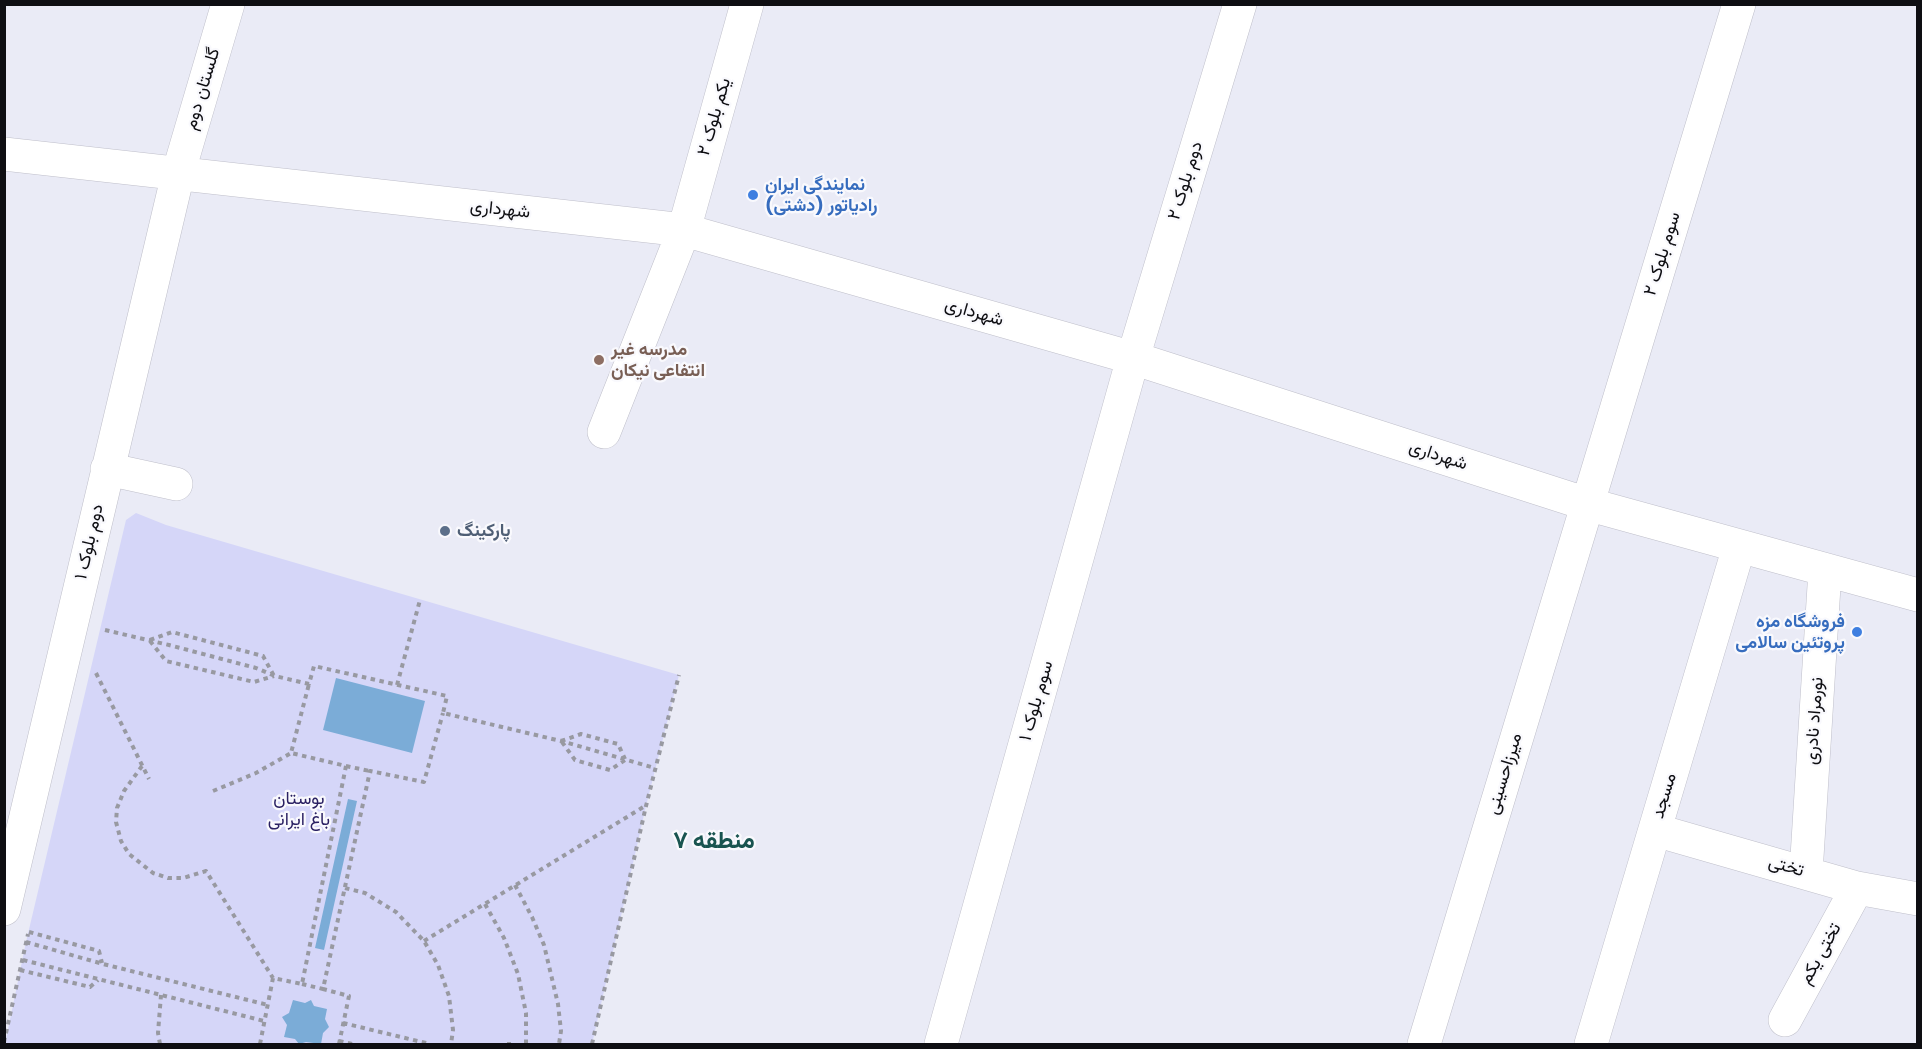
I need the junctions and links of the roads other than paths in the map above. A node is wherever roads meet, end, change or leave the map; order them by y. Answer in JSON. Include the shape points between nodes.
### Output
{"nodes":[{"id":1,"x":228,"y":4,"type":"edge"},
{"id":2,"x":747,"y":4,"type":"edge"},
{"id":3,"x":1240,"y":4,"type":"edge"},
{"id":4,"x":1739,"y":4,"type":"edge"},
{"id":5,"x":4,"y":154,"type":"edge"},
{"id":6,"x":178,"y":174,"type":"junction"},
{"id":7,"x":684,"y":230,"type":"junction"},
{"id":8,"x":1133,"y":358,"type":"junction"},
{"id":9,"x":604,"y":432,"type":"dead end"},
{"id":10,"x":107,"y":469,"type":"junction"},
{"id":11,"x":176,"y":484,"type":"dead end"},
{"id":12,"x":1587,"y":504,"type":"junction"},
{"id":13,"x":1739,"y":547,"type":"junction"},
{"id":14,"x":1825,"y":570,"type":"junction"},
{"id":15,"x":1917,"y":595,"type":"edge"},
{"id":16,"x":1655,"y":830,"type":"junction"},
{"id":17,"x":1806,"y":873,"type":"junction"},
{"id":18,"x":1857,"y":888,"type":"junction"},
{"id":19,"x":1917,"y":899,"type":"edge"},
{"id":20,"x":4,"y":909,"type":"edge"},
{"id":21,"x":1785,"y":1020,"type":"dead end"},
{"id":22,"x":940,"y":1044,"type":"edge"},
{"id":23,"x":1424,"y":1044,"type":"edge"},
{"id":24,"x":1591,"y":1044,"type":"edge"}],
"edges":[{"from":1,"to":6,"type":"street","name":"گلستان دوم"},
{"from":2,"to":7,"type":"street","name":"یکم بلوک ۲"},
{"from":3,"to":8,"type":"street","name":"دوم بلوک ۲"},
{"from":4,"to":12,"type":"street","name":"سوم بلوک ۲"},
{"from":5,"to":6,"type":"street","name":"شهرداری"},
{"from":6,"to":7,"type":"street","name":"شهرداری"},
{"from":6,"to":10,"type":"street","name":"دوم بلوک ۱"},
{"from":7,"to":8,"type":"street","name":"شهرداری"},
{"from":7,"to":9,"type":"street","name":"یکم بلوک ۲"},
{"from":8,"to":12,"type":"street","name":"شهرداری"},
{"from":8,"to":22,"type":"street","name":"سوم بلوک ۱"},
{"from":10,"to":11,"type":"street"},
{"from":10,"to":20,"type":"street","name":"دوم بلوک ۱"},
{"from":12,"to":13,"type":"street","name":"شهرداری"},
{"from":12,"to":23,"type":"street","name":"میرزاحسینی"},
{"from":13,"to":14,"type":"street","name":"شهرداری"},
{"from":13,"to":16,"type":"street","name":"مسجد"},
{"from":14,"to":15,"type":"street","name":"شهرداری"},
{"from":14,"to":17,"type":"street","name":"نورمراد نادری"},
{"from":16,"to":17,"type":"street","name":"تختی"},
{"from":16,"to":24,"type":"street","name":"مسجد"},
{"from":17,"to":18,"type":"street","name":"تختی"},
{"from":18,"to":19,"type":"street","name":"تختی"},
{"from":18,"to":21,"type":"street","name":"تختی یکم"}]}
